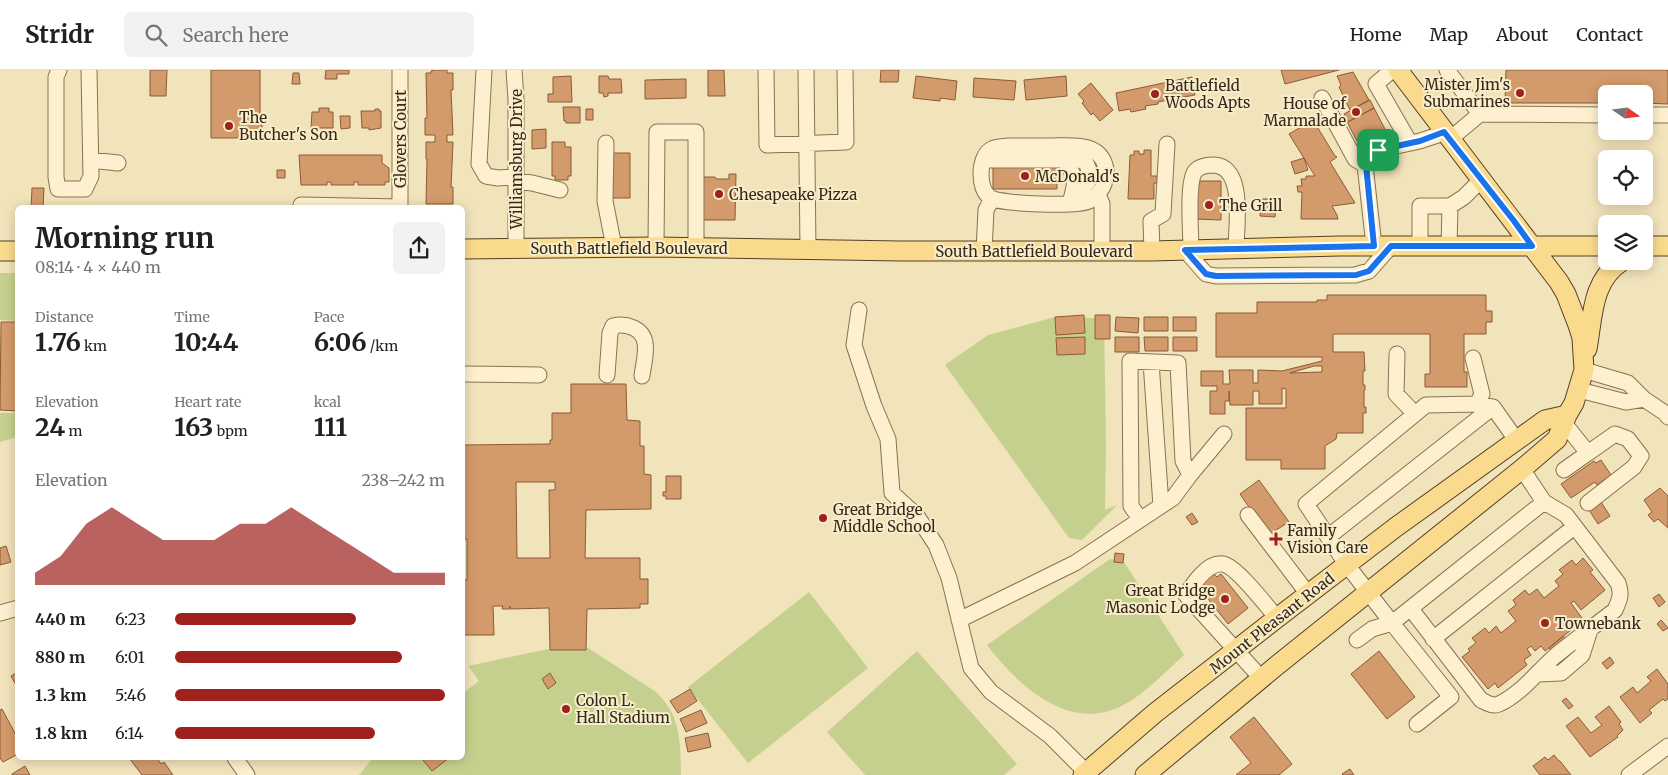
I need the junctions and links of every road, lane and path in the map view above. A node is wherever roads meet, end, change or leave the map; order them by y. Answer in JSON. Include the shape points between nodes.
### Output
{"nodes":[{"id":1,"x":59,"y":70,"type":"edge"},
{"id":2,"x":89,"y":70,"type":"edge"},
{"id":3,"x":400,"y":70,"type":"edge"},
{"id":4,"x":484,"y":70,"type":"edge"},
{"id":5,"x":514,"y":70,"type":"edge"},
{"id":6,"x":766,"y":70,"type":"edge"},
{"id":7,"x":806,"y":70,"type":"edge"},
{"id":8,"x":845,"y":70,"type":"edge"},
{"id":9,"x":1392,"y":70,"type":"edge"},
{"id":10,"x":1398,"y":70,"type":"edge"},
{"id":11,"x":1447,"y":70,"type":"edge"},
{"id":12,"x":1322,"y":98,"type":"dead end"},
{"id":13,"x":1480,"y":114,"type":"junction"},
{"id":14,"x":1598,"y":115,"type":"edge"},
{"id":15,"x":1653,"y":115,"type":"edge"},
{"id":16,"x":1668,"y":115,"type":"edge"},
{"id":17,"x":1447,"y":136,"type":"junction"},
{"id":18,"x":606,"y":143,"type":"dead end"},
{"id":19,"x":807,"y":143,"type":"junction"},
{"id":20,"x":1410,"y":143,"type":"junction"},
{"id":21,"x":1167,"y":144,"type":"dead end"},
{"id":22,"x":91,"y":160,"type":"junction"},
{"id":23,"x":984,"y":160,"type":"junction"},
{"id":24,"x":118,"y":162,"type":"dead end"},
{"id":25,"x":1366,"y":165,"type":"junction"},
{"id":26,"x":516,"y":179,"type":"junction"},
{"id":27,"x":1481,"y":180,"type":"junction"},
{"id":28,"x":560,"y":190,"type":"dead end"},
{"id":29,"x":1098,"y":194,"type":"junction"},
{"id":30,"x":992,"y":199,"type":"junction"},
{"id":31,"x":1070,"y":203,"type":"junction"},
{"id":32,"x":400,"y":205,"type":"edge"},
{"id":33,"x":1450,"y":206,"type":"junction"},
{"id":34,"x":1382,"y":246,"type":"junction"},
{"id":35,"x":1420,"y":246,"type":"junction"},
{"id":36,"x":1449,"y":246,"type":"junction"},
{"id":37,"x":1532,"y":246,"type":"junction"},
{"id":38,"x":1598,"y":246,"type":"edge"},
{"id":39,"x":1653,"y":246,"type":"edge"},
{"id":40,"x":1668,"y":246,"type":"edge"},
{"id":41,"x":614,"y":247,"type":"junction"},
{"id":42,"x":656,"y":247,"type":"junction"},
{"id":43,"x":696,"y":247,"type":"junction"},
{"id":44,"x":516,"y":248,"type":"junction"},
{"id":45,"x":465,"y":249,"type":"edge"},
{"id":46,"x":808,"y":249,"type":"junction"},
{"id":47,"x":1236,"y":249,"type":"junction"},
{"id":48,"x":1102,"y":250,"type":"junction"},
{"id":49,"x":1152,"y":250,"type":"junction"},
{"id":50,"x":1188,"y":250,"type":"junction"},
{"id":51,"x":0,"y":251,"type":"edge"},
{"id":52,"x":984,"y":251,"type":"junction"},
{"id":53,"x":15,"y":252,"type":"edge"},
{"id":54,"x":1610,"y":270,"type":"edge"},
{"id":55,"x":859,"y":310,"type":"dead end"},
{"id":56,"x":1397,"y":354,"type":"dead end"},
{"id":57,"x":1473,"y":358,"type":"dead end"},
{"id":58,"x":1151,"y":362,"type":"junction"},
{"id":59,"x":1584,"y":368,"type":"junction"},
{"id":60,"x":465,"y":374,"type":"edge"},
{"id":61,"x":539,"y":375,"type":"dead end"},
{"id":62,"x":607,"y":375,"type":"dead end"},
{"id":63,"x":642,"y":376,"type":"dead end"},
{"id":64,"x":1579,"y":390,"type":"junction"},
{"id":65,"x":1644,"y":399,"type":"junction"},
{"id":66,"x":1477,"y":404,"type":"junction"},
{"id":67,"x":1493,"y":407,"type":"junction"},
{"id":68,"x":1667,"y":413,"type":"edge"},
{"id":69,"x":1415,"y":414,"type":"junction"},
{"id":70,"x":1565,"y":419,"type":"junction"},
{"id":71,"x":1224,"y":434,"type":"dead end"},
{"id":72,"x":1517,"y":441,"type":"junction"},
{"id":73,"x":1588,"y":452,"type":"junction"},
{"id":74,"x":1522,"y":469,"type":"junction"},
{"id":75,"x":1564,"y":470,"type":"dead end"},
{"id":76,"x":1190,"y":475,"type":"junction"},
{"id":77,"x":1544,"y":502,"type":"junction"},
{"id":78,"x":1588,"y":503,"type":"dead end"},
{"id":79,"x":1161,"y":506,"type":"junction"},
{"id":80,"x":1248,"y":515,"type":"dead end"},
{"id":81,"x":1140,"y":520,"type":"junction"},
{"id":82,"x":1574,"y":527,"type":"junction"},
{"id":83,"x":1328,"y":537,"type":"junction"},
{"id":84,"x":1347,"y":565,"type":"junction"},
{"id":85,"x":1393,"y":573,"type":"junction"},
{"id":86,"x":1368,"y":592,"type":"junction"},
{"id":87,"x":1308,"y":594,"type":"junction"},
{"id":88,"x":15,"y":609,"type":"edge"},
{"id":89,"x":1411,"y":609,"type":"junction"},
{"id":90,"x":0,"y":613,"type":"edge"},
{"id":91,"x":1277,"y":618,"type":"junction"},
{"id":92,"x":958,"y":620,"type":"junction"},
{"id":93,"x":1392,"y":623,"type":"junction"},
{"id":94,"x":1590,"y":630,"type":"junction"},
{"id":95,"x":1433,"y":639,"type":"junction"},
{"id":96,"x":1357,"y":640,"type":"dead end"},
{"id":97,"x":1235,"y":651,"type":"junction"},
{"id":98,"x":1538,"y":674,"type":"junction"},
{"id":99,"x":1262,"y":679,"type":"junction"},
{"id":100,"x":1417,"y":724,"type":"dead end"},
{"id":101,"x":1666,"y":754,"type":"edge"},
{"id":102,"x":236,"y":760,"type":"edge"},
{"id":103,"x":1086,"y":774,"type":"edge"},
{"id":104,"x":247,"y":775,"type":"edge"},
{"id":105,"x":1145,"y":775,"type":"edge"},
{"id":106,"x":1629,"y":775,"type":"edge"}],
"edges":[{"from":1,"to":22,"type":"street","via":[[56,77],[58,189],[85,189]]},
{"from":2,"to":22,"type":"street"},
{"from":3,"to":32,"type":"street","name":"Glovers Court"},
{"from":4,"to":26,"type":"street","via":[[479,164],[486,176]]},
{"from":5,"to":26,"type":"street","name":"Williamsburg Drive"},
{"from":6,"to":19,"type":"street","via":[[767,145]]},
{"from":7,"to":19,"type":"street"},
{"from":8,"to":19,"type":"street","via":[[846,142]]},
{"from":9,"to":20,"type":"street","via":[[1376,84]]},
{"from":10,"to":17,"type":"main road"},
{"from":11,"to":13,"type":"street"},
{"from":12,"to":25,"type":"street","via":[[1355,159]]},
{"from":13,"to":14,"type":"street"},
{"from":13,"to":17,"type":"street"},
{"from":15,"to":16,"type":"street"},
{"from":17,"to":20,"type":"street"},
{"from":17,"to":27,"type":"main road"},
{"from":18,"to":41,"type":"street","via":[[605,201]]},
{"from":19,"to":46,"type":"street"},
{"from":20,"to":25,"type":"street","via":[[1378,150]]},
{"from":21,"to":49,"type":"street","via":[[1163,214],[1151,221]]},
{"from":22,"to":24,"type":"street"},
{"from":23,"to":29,"type":"street","via":[[991,149],[997,148],[1082,146],[1103,158],[1106,170],[1104,185]]},
{"from":23,"to":30,"type":"street","via":[[981,184],[984,193]]},
{"from":23,"to":31,"type":"street","via":[[1064,160],[1074,174],[1075,186]]},
{"from":25,"to":34,"type":"street"},
{"from":26,"to":28,"type":"street"},
{"from":26,"to":44,"type":"street","name":"Williamsburg Drive"},
{"from":27,"to":33,"type":"street"},
{"from":27,"to":37,"type":"main road"},
{"from":29,"to":31,"type":"street","via":[[1089,201]]},
{"from":29,"to":48,"type":"street","via":[[1102,204]]},
{"from":30,"to":31,"type":"street","via":[[1018,203]]},
{"from":30,"to":52,"type":"street","via":[[986,210]]},
{"from":33,"to":35,"type":"street","via":[[1420,206]]},
{"from":33,"to":36,"type":"street"},
{"from":34,"to":35,"type":"main road","name":"South Battlefield Boulevard"},
{"from":34,"to":47,"type":"main road","name":"South Battlefield Boulevard"},
{"from":34,"to":50,"type":"street","via":[[1369,271],[1356,275],[1216,276],[1206,274]]},
{"from":35,"to":36,"type":"main road","name":"South Battlefield Boulevard"},
{"from":36,"to":37,"type":"main road","name":"South Battlefield Boulevard"},
{"from":37,"to":38,"type":"main road","name":"South Battlefield Boulevard"},
{"from":37,"to":59,"type":"main road","via":[[1566,294],[1582,338]]},
{"from":39,"to":40,"type":"main road"},
{"from":41,"to":42,"type":"main road","name":"South Battlefield Boulevard"},
{"from":41,"to":44,"type":"main road","name":"South Battlefield Boulevard"},
{"from":42,"to":43,"type":"main road","name":"South Battlefield Boulevard"},
{"from":42,"to":43,"type":"street","via":[[656,132],[696,132]]},
{"from":43,"to":46,"type":"main road","name":"South Battlefield Boulevard"},
{"from":44,"to":45,"type":"main road","name":"South Battlefield Boulevard"},
{"from":46,"to":52,"type":"main road","name":"South Battlefield Boulevard"},
{"from":47,"to":50,"type":"main road","name":"South Battlefield Boulevard"},
{"from":47,"to":50,"type":"street","via":[[1236,185],[1229,171],[1206,165],[1194,173],[1191,185]]},
{"from":48,"to":49,"type":"main road","name":"South Battlefield Boulevard"},
{"from":48,"to":52,"type":"main road","name":"South Battlefield Boulevard"},
{"from":49,"to":50,"type":"main road","name":"South Battlefield Boulevard"},
{"from":51,"to":53,"type":"main road"},
{"from":54,"to":59,"type":"main road","via":[[1597,292]]},
{"from":55,"to":92,"type":"street","via":[[854,345],[888,439],[892,493],[916,516],[936,544],[949,578]]},
{"from":56,"to":69,"type":"street","via":[[1396,394]]},
{"from":57,"to":66,"type":"street","via":[[1482,394]]},
{"from":58,"to":76,"type":"street","via":[[1178,363],[1183,461]]},
{"from":58,"to":79,"type":"street"},
{"from":58,"to":81,"type":"street","via":[[1130,361],[1132,506]]},
{"from":59,"to":64,"type":"main road"},
{"from":59,"to":65,"type":"street","via":[[1628,383]]},
{"from":60,"to":61,"type":"street"},
{"from":62,"to":63,"type":"street","via":[[610,333],[613,326],[620,324],[630,325],[645,342]]},
{"from":64,"to":65,"type":"street","via":[[1626,402]]},
{"from":64,"to":70,"type":"main road"},
{"from":65,"to":68,"type":"street"},
{"from":66,"to":67,"type":"street"},
{"from":66,"to":69,"type":"street","via":[[1426,405]]},
{"from":67,"to":72,"type":"street"},
{"from":67,"to":83,"type":"street"},
{"from":69,"to":83,"type":"street","via":[[1306,504]]},
{"from":70,"to":72,"type":"main road","name":"Mount Pleasant Road","via":[[1545,420]]},
{"from":70,"to":73,"type":"street"},
{"from":70,"to":74,"type":"main road","via":[[1557,439]]},
{"from":71,"to":76,"type":"street"},
{"from":72,"to":84,"type":"main road","name":"Mount Pleasant Road"},
{"from":72,"to":85,"type":"main road","via":[[1511,462],[1485,488],[1440,523]]},
{"from":73,"to":75,"type":"street"},
{"from":73,"to":78,"type":"street","via":[[1615,434],[1628,439],[1640,456],[1634,467]]},
{"from":74,"to":77,"type":"street"},
{"from":74,"to":85,"type":"main road"},
{"from":76,"to":79,"type":"street","via":[[1172,498]]},
{"from":77,"to":82,"type":"street","via":[[1566,515]]},
{"from":77,"to":89,"type":"street"},
{"from":79,"to":81,"type":"street"},
{"from":80,"to":87,"type":"street"},
{"from":81,"to":92,"type":"street","via":[[1075,563]]},
{"from":82,"to":94,"type":"street","via":[[1621,591],[1615,610]]},
{"from":82,"to":95,"type":"street"},
{"from":83,"to":84,"type":"street"},
{"from":84,"to":86,"type":"street"},
{"from":84,"to":87,"type":"main road","name":"Mount Pleasant Road"},
{"from":85,"to":86,"type":"main road"},
{"from":86,"to":93,"type":"street"},
{"from":86,"to":99,"type":"main road"},
{"from":87,"to":91,"type":"main road","name":"Mount Pleasant Road"},
{"from":88,"to":90,"type":"street"},
{"from":89,"to":93,"type":"street"},
{"from":89,"to":95,"type":"street"},
{"from":91,"to":97,"type":"main road","name":"Mount Pleasant Road"},
{"from":91,"to":97,"type":"street","via":[[1234,569],[1222,564],[1211,567],[1186,595]]},
{"from":92,"to":103,"type":"street","via":[[971,668],[991,692],[1050,736]]},
{"from":93,"to":96,"type":"street","via":[[1372,629]]},
{"from":93,"to":100,"type":"street","via":[[1451,697]]},
{"from":94,"to":98,"type":"street","via":[[1573,634],[1547,655]]},
{"from":94,"to":98,"type":"street","via":[[1582,656],[1561,673]]},
{"from":95,"to":98,"type":"street","via":[[1481,700],[1490,704],[1497,705],[1509,698]]},
{"from":97,"to":99,"type":"street"},
{"from":97,"to":103,"type":"main road","name":"Mount Pleasant Road","via":[[1155,713]]},
{"from":99,"to":105,"type":"main road"},
{"from":101,"to":106,"type":"street"},
{"from":102,"to":104,"type":"street"}]}
